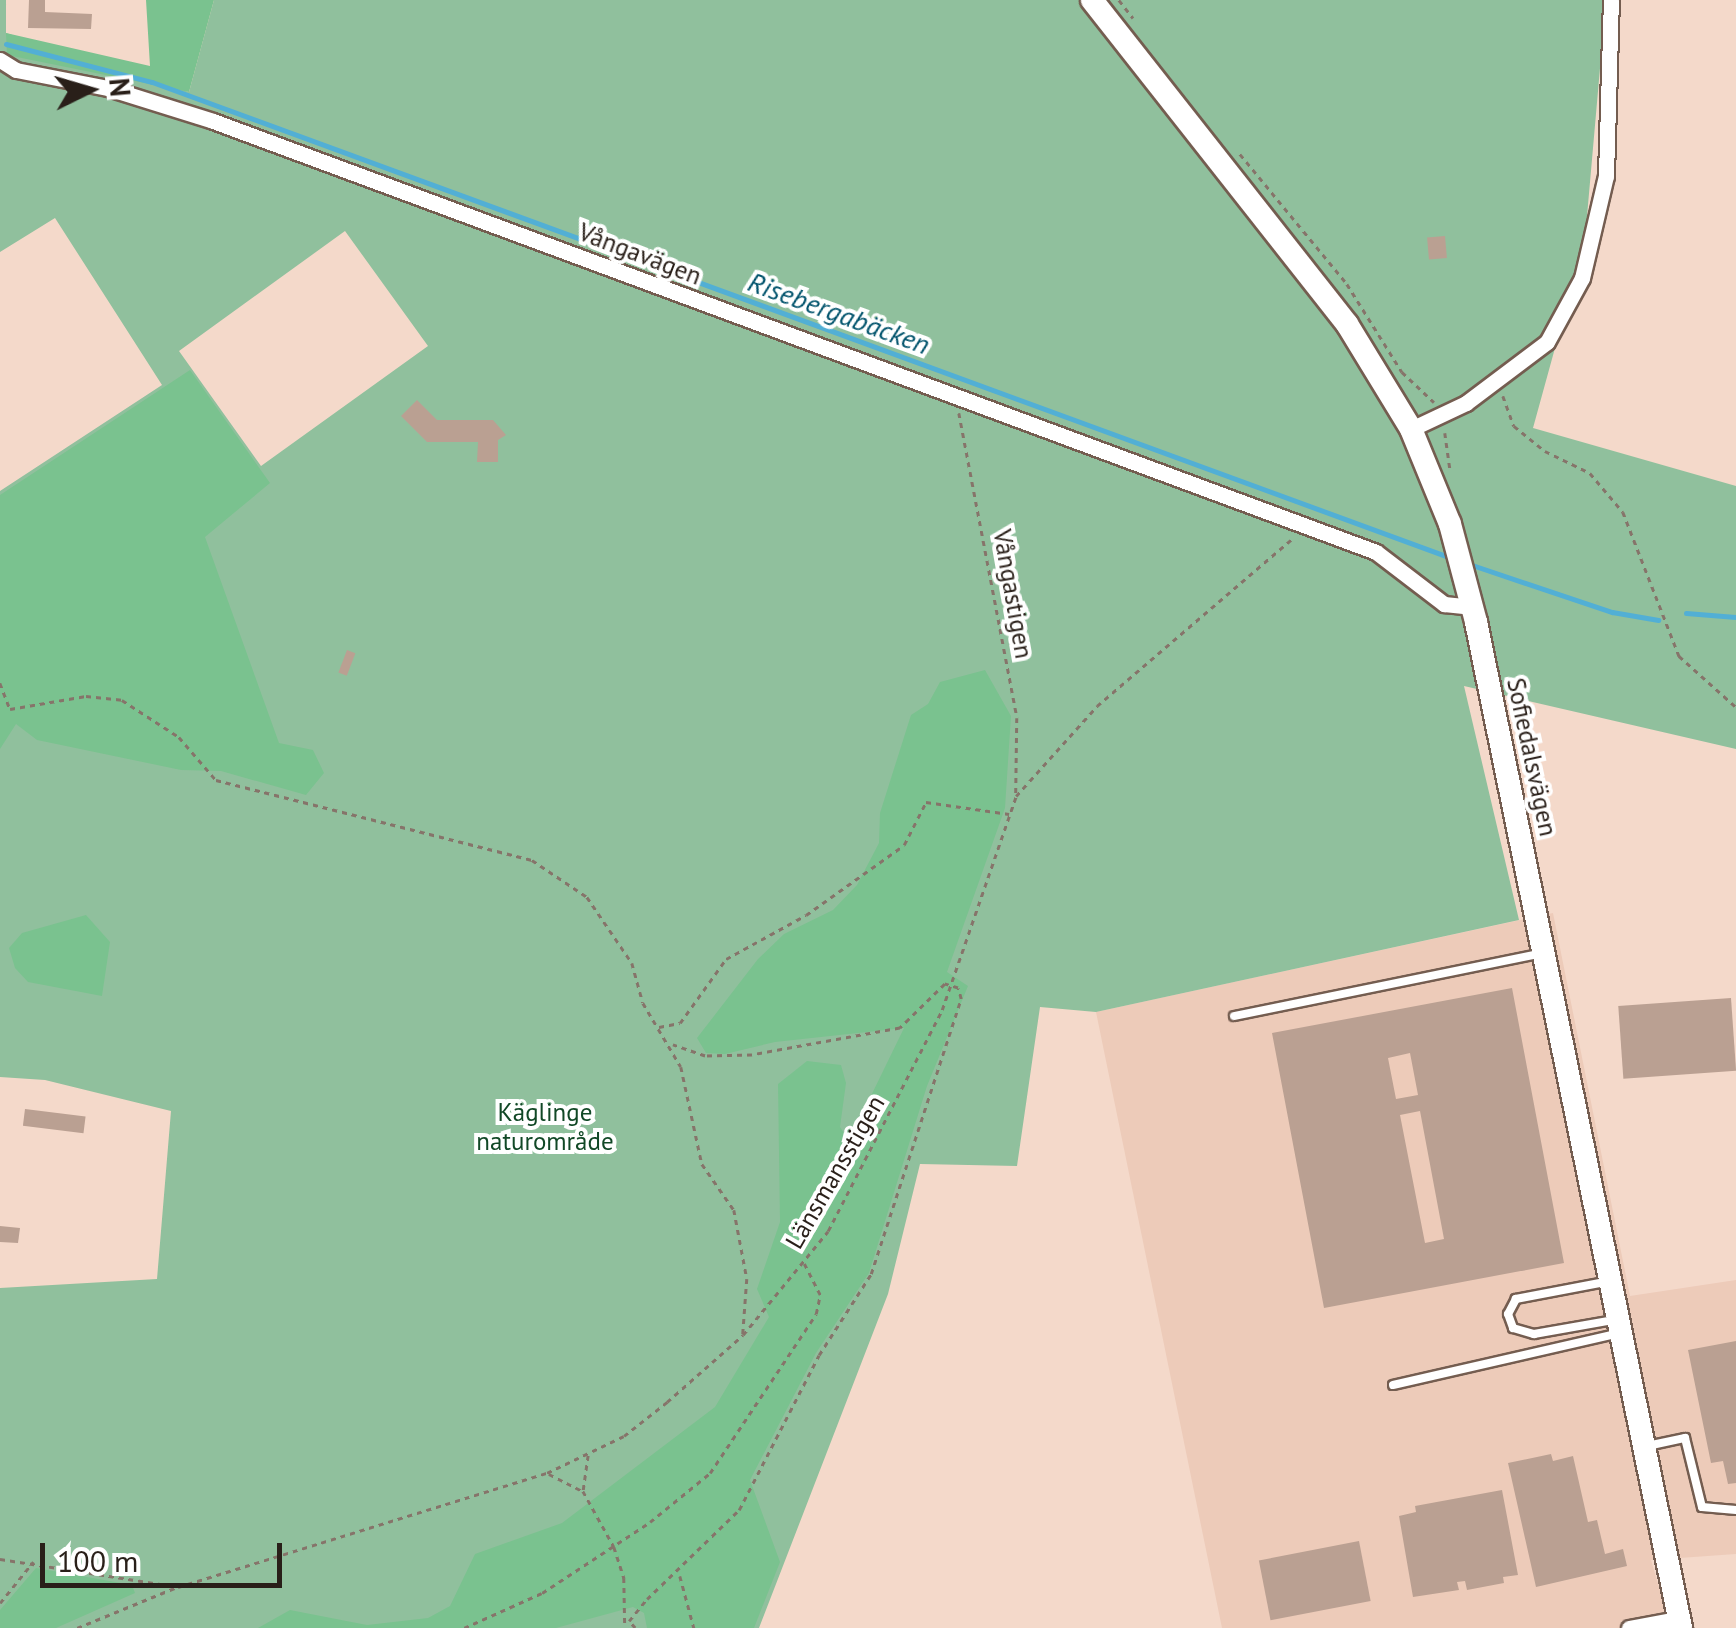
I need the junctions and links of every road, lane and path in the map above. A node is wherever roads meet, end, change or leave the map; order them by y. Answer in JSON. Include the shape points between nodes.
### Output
{"nodes":[{"id":1,"x":1092,"y":0,"type":"edge"},
{"id":2,"x":1611,"y":0,"type":"edge"},
{"id":3,"x":0,"y":60,"type":"edge"},
{"id":4,"x":1497,"y":380,"type":"junction"},
{"id":5,"x":956,"y":400,"type":"junction"},
{"id":6,"x":1439,"y":416,"type":"junction"},
{"id":7,"x":1411,"y":429,"type":"junction"},
{"id":8,"x":1451,"y":480,"type":"dead end"},
{"id":9,"x":1306,"y":527,"type":"junction"},
{"id":10,"x":1471,"y":601,"type":"junction"},
{"id":11,"x":0,"y":683,"type":"edge"},
{"id":12,"x":1736,"y":706,"type":"edge"},
{"id":13,"x":1016,"y":796,"type":"junction"},
{"id":14,"x":1010,"y":814,"type":"junction"},
{"id":15,"x":1544,"y":952,"type":"junction"},
{"id":16,"x":952,"y":983,"type":"junction"},
{"id":17,"x":1234,"y":1016,"type":"dead end"},
{"id":18,"x":657,"y":1026,"type":"junction"},
{"id":19,"x":671,"y":1045,"type":"junction"},
{"id":20,"x":804,"y":1264,"type":"junction"},
{"id":21,"x":1610,"y":1281,"type":"junction"},
{"id":22,"x":1619,"y":1326,"type":"junction"},
{"id":23,"x":742,"y":1336,"type":"junction"},
{"id":24,"x":1393,"y":1385,"type":"dead end"},
{"id":25,"x":1643,"y":1448,"type":"junction"},
{"id":26,"x":588,"y":1454,"type":"junction"},
{"id":27,"x":547,"y":1473,"type":"junction"},
{"id":28,"x":583,"y":1491,"type":"junction"},
{"id":29,"x":1736,"y":1510,"type":"edge"},
{"id":30,"x":614,"y":1547,"type":"junction"},
{"id":31,"x":0,"y":1558,"type":"edge"},
{"id":32,"x":33,"y":1562,"type":"junction"},
{"id":33,"x":680,"y":1574,"type":"junction"},
{"id":34,"x":178,"y":1587,"type":"junction"},
{"id":35,"x":0,"y":1603,"type":"edge"},
{"id":36,"x":628,"y":1621,"type":"junction"},
{"id":37,"x":1679,"y":1624,"type":"edge"},
{"id":38,"x":77,"y":1628,"type":"edge"},
{"id":39,"x":464,"y":1628,"type":"edge"},
{"id":40,"x":624,"y":1628,"type":"edge"},
{"id":41,"x":636,"y":1628,"type":"edge"},
{"id":42,"x":694,"y":1628,"type":"edge"},
{"id":43,"x":1630,"y":1628,"type":"edge"}],
"edges":[{"from":1,"to":7,"type":"main road","name":"Sofiedalsvägen","via":[[1348,324]]},
{"from":2,"to":4,"type":"street","via":[[1606,176],[1582,278],[1546,342]]},
{"from":3,"to":5,"type":"street","name":"Vångavägen","via":[[16,70],[108,88],[213,121]]},
{"from":4,"to":6,"type":"street"},
{"from":4,"to":12,"type":"path","via":[[1514,426],[1544,451],[1590,472],[1623,512],[1680,656]]},
{"from":5,"to":9,"type":"street","name":"Vångavägen"},
{"from":5,"to":13,"type":"path","name":"Vångastigen","via":[[1018,718]]},
{"from":6,"to":7,"type":"street"},
{"from":6,"to":8,"type":"path"},
{"from":7,"to":10,"type":"main road","name":"Sofiedalsvägen","via":[[1453,534]]},
{"from":9,"to":10,"type":"street","name":"Vångavägen","via":[[1390,557],[1444,604]]},
{"from":9,"to":13,"type":"path","name":"Länsmansstigen","via":[[1097,706]]},
{"from":10,"to":15,"type":"main road","name":"Sofiedalsvägen"},
{"from":11,"to":18,"type":"path","via":[[10,709],[86,696],[146,710],[216,780],[532,860],[587,897],[612,928]]},
{"from":13,"to":14,"type":"path","name":"Länsmansstigen"},
{"from":14,"to":16,"type":"path","name":"Länsmansstigen"},
{"from":14,"to":18,"type":"path","via":[[921,805],[904,845],[806,915],[726,958],[680,1023]]},
{"from":15,"to":17,"type":"lane"},
{"from":15,"to":21,"type":"main road","name":"Sofiedalsvägen"},
{"from":16,"to":19,"type":"path","via":[[900,1028],[752,1056],[705,1056]]},
{"from":16,"to":20,"type":"path","name":"Länsmansstigen","via":[[902,1092]]},
{"from":16,"to":33,"type":"path","via":[[962,999],[959,1012],[871,1274],[819,1354],[739,1510]]},
{"from":18,"to":19,"type":"path"},
{"from":19,"to":23,"type":"path","via":[[702,1164],[734,1210],[747,1278]]},
{"from":20,"to":23,"type":"path","name":"Länsmansstigen"},
{"from":20,"to":30,"type":"path","via":[[820,1296],[816,1314],[767,1391],[710,1473]]},
{"from":21,"to":22,"type":"main road","name":"Sofiedalsvägen"},
{"from":21,"to":22,"type":"lane","via":[[1516,1298],[1508,1314],[1513,1328],[1534,1334]]},
{"from":22,"to":24,"type":"lane"},
{"from":22,"to":25,"type":"main road","name":"Sofiedalsvägen"},
{"from":23,"to":26,"type":"path","name":"Länsmansstigen","via":[[624,1436]]},
{"from":25,"to":29,"type":"lane","via":[[1686,1438],[1702,1508]]},
{"from":25,"to":37,"type":"main road","name":"Sofiedalsvägen"},
{"from":26,"to":27,"type":"path","name":"Länsmansstigen"},
{"from":26,"to":28,"type":"path"},
{"from":27,"to":28,"type":"path"},
{"from":27,"to":34,"type":"path","name":"Länsmansstigen"},
{"from":28,"to":30,"type":"path"},
{"from":30,"to":36,"type":"path"},
{"from":30,"to":39,"type":"path","via":[[542,1593]]},
{"from":31,"to":32,"type":"path","name":"Länsmansstigen"},
{"from":32,"to":34,"type":"path","name":"Länsmansstigen"},
{"from":32,"to":35,"type":"path"},
{"from":33,"to":36,"type":"path"},
{"from":33,"to":42,"type":"path"},
{"from":34,"to":38,"type":"path"},
{"from":36,"to":40,"type":"path"},
{"from":36,"to":41,"type":"path"},
{"from":37,"to":43,"type":"street"}]}
